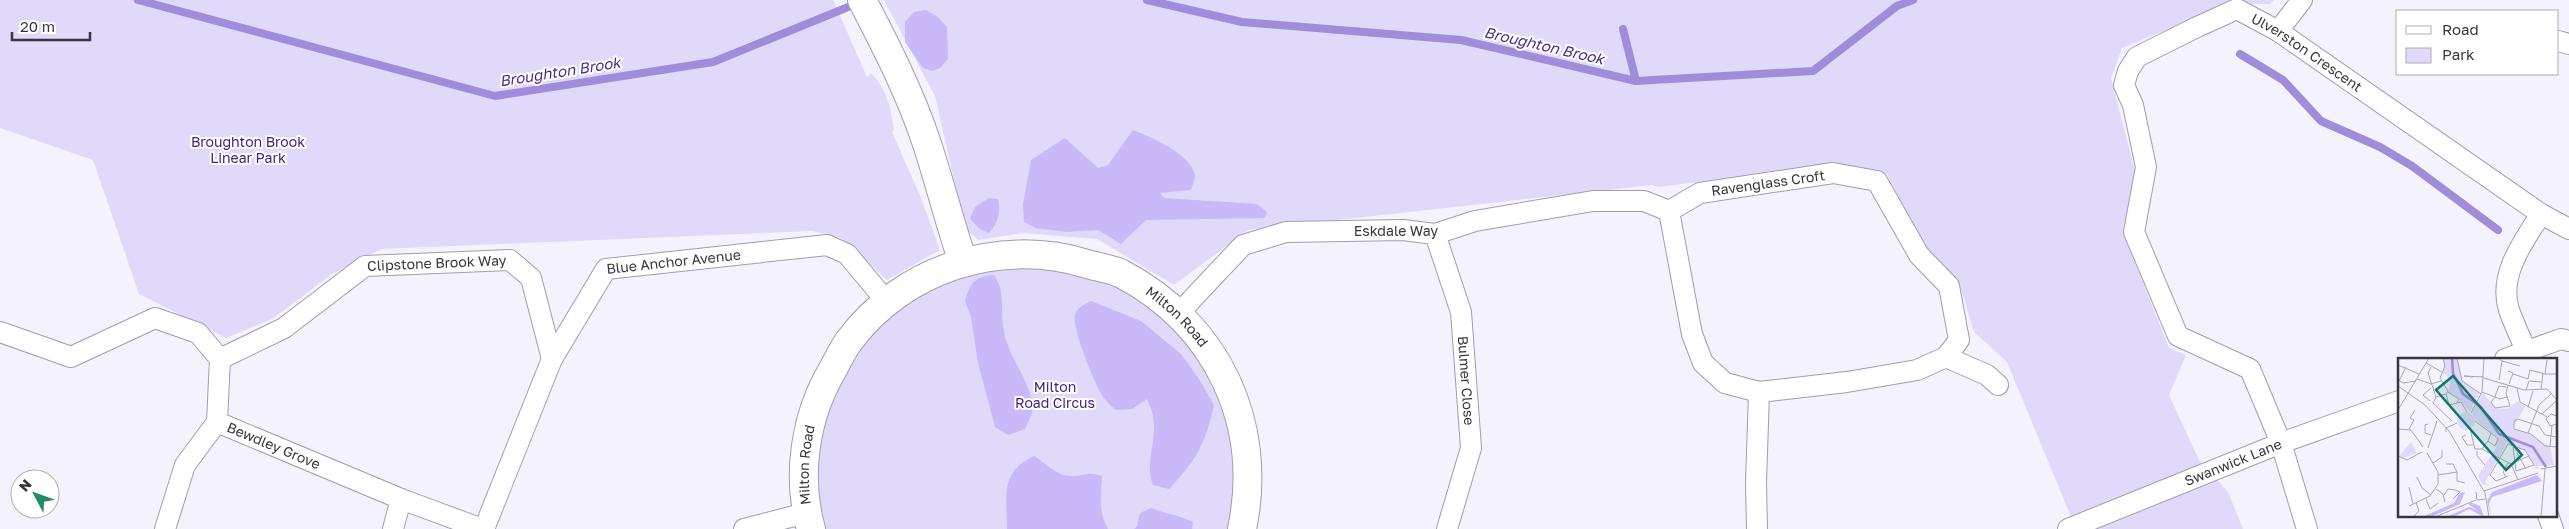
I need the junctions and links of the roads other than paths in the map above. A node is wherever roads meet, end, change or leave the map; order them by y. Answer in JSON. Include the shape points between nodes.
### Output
{"nodes":[{"id":1,"x":862,"y":0,"type":"edge"},
{"id":2,"x":2302,"y":0,"type":"edge"},
{"id":3,"x":2278,"y":31,"type":"junction"},
{"id":4,"x":1668,"y":211,"type":"junction"},
{"id":5,"x":2541,"y":214,"type":"junction"},
{"id":6,"x":2569,"y":230,"type":"edge"},
{"id":7,"x":1436,"y":234,"type":"junction"},
{"id":8,"x":963,"y":262,"type":"junction"},
{"id":9,"x":887,"y":302,"type":"junction"},
{"id":10,"x":1179,"y":313,"type":"junction"},
{"id":11,"x":0,"y":332,"type":"edge"},
{"id":12,"x":2569,"y":341,"type":"edge"},
{"id":13,"x":2526,"y":350,"type":"junction"},
{"id":14,"x":1946,"y":357,"type":"junction"},
{"id":15,"x":220,"y":358,"type":"junction"},
{"id":16,"x":552,"y":358,"type":"junction"},
{"id":17,"x":2507,"y":358,"type":"edge"},
{"id":18,"x":1998,"y":386,"type":"dead end"},
{"id":19,"x":1759,"y":392,"type":"junction"},
{"id":20,"x":2398,"y":401,"type":"edge"},
{"id":21,"x":217,"y":422,"type":"junction"},
{"id":22,"x":2281,"y":443,"type":"junction"},
{"id":23,"x":401,"y":499,"type":"junction"},
{"id":24,"x":2548,"y":516,"type":"edge"},
{"id":25,"x":809,"y":521,"type":"edge"},
{"id":26,"x":165,"y":529,"type":"edge"},
{"id":27,"x":392,"y":529,"type":"edge"},
{"id":28,"x":483,"y":529,"type":"edge"},
{"id":29,"x":744,"y":529,"type":"edge"},
{"id":30,"x":1242,"y":529,"type":"edge"},
{"id":31,"x":1447,"y":529,"type":"edge"},
{"id":32,"x":1758,"y":529,"type":"edge"},
{"id":33,"x":2068,"y":529,"type":"edge"},
{"id":34,"x":2307,"y":529,"type":"edge"},
{"id":35,"x":2553,"y":529,"type":"edge"}],
"edges":[{"from":1,"to":8,"type":"street","via":[[885,44],[925,137]]},
{"from":2,"to":3,"type":"street"},
{"from":3,"to":5,"type":"street","name":"Ulverston Crescent"},
{"from":3,"to":22,"type":"street","name":"Ulverston Crescent","via":[[2237,10],[2137,58],[2124,85],[2133,105],[2146,167],[2134,232],[2151,277],[2178,336],[2250,370]]},
{"from":4,"to":7,"type":"street","name":"Eskdale Way","via":[[1644,201],[1593,200],[1475,221]]},
{"from":4,"to":14,"type":"street","name":"Ravenglass Croft","via":[[1700,193],[1833,173],[1877,181],[1919,255],[1949,286],[1959,340]]},
{"from":4,"to":19,"type":"street","via":[[1692,334],[1703,363],[1725,383]]},
{"from":5,"to":6,"type":"street","name":"Ulverston Crescent"},
{"from":5,"to":13,"type":"street","via":[[2515,254],[2507,283],[2509,308]]},
{"from":7,"to":10,"type":"street","name":"Eskdale Way","via":[[1403,230],[1286,232],[1243,245]]},
{"from":7,"to":31,"type":"street","name":"Bulmer Close","via":[[1461,312],[1471,448]]},
{"from":8,"to":9,"type":"street","name":"Milton Road","via":[[923,278]]},
{"from":8,"to":10,"type":"street","name":"Milton Road","via":[[1013,253],[1061,255],[1121,274]]},
{"from":9,"to":16,"type":"street","name":"Blue Anchor Avenue","via":[[847,254],[828,245],[606,269]]},
{"from":9,"to":25,"type":"street","name":"Milton Road","via":[[849,341],[821,388],[806,442],[804,481]]},
{"from":10,"to":30,"type":"street","name":"Milton Road","via":[[1223,371],[1243,424],[1248,465]]},
{"from":11,"to":15,"type":"street","via":[[71,357],[155,318],[198,333]]},
{"from":12,"to":13,"type":"street","via":[[2561,339]]},
{"from":13,"to":17,"type":"street"},
{"from":14,"to":18,"type":"street","via":[[1987,375]]},
{"from":14,"to":19,"type":"street","via":[[1917,370]]},
{"from":15,"to":16,"type":"street","name":"Clipstone Brook Way","via":[[284,328],[365,266],[510,260],[531,278]]},
{"from":15,"to":21,"type":"street","name":"Bewdley Grove"},
{"from":16,"to":28,"type":"street","name":"Blue Anchor Avenue"},
{"from":19,"to":32,"type":"street"},
{"from":20,"to":22,"type":"street","name":"Swanwick Lane"},
{"from":21,"to":23,"type":"street","name":"Bewdley Grove"},
{"from":21,"to":26,"type":"street","via":[[185,465]]},
{"from":22,"to":33,"type":"street","name":"Swanwick Lane"},
{"from":22,"to":34,"type":"street"},
{"from":23,"to":27,"type":"street"},
{"from":23,"to":28,"type":"street","name":"Bewdley Grove"},
{"from":24,"to":35,"type":"street"},
{"from":25,"to":29,"type":"street"}]}
